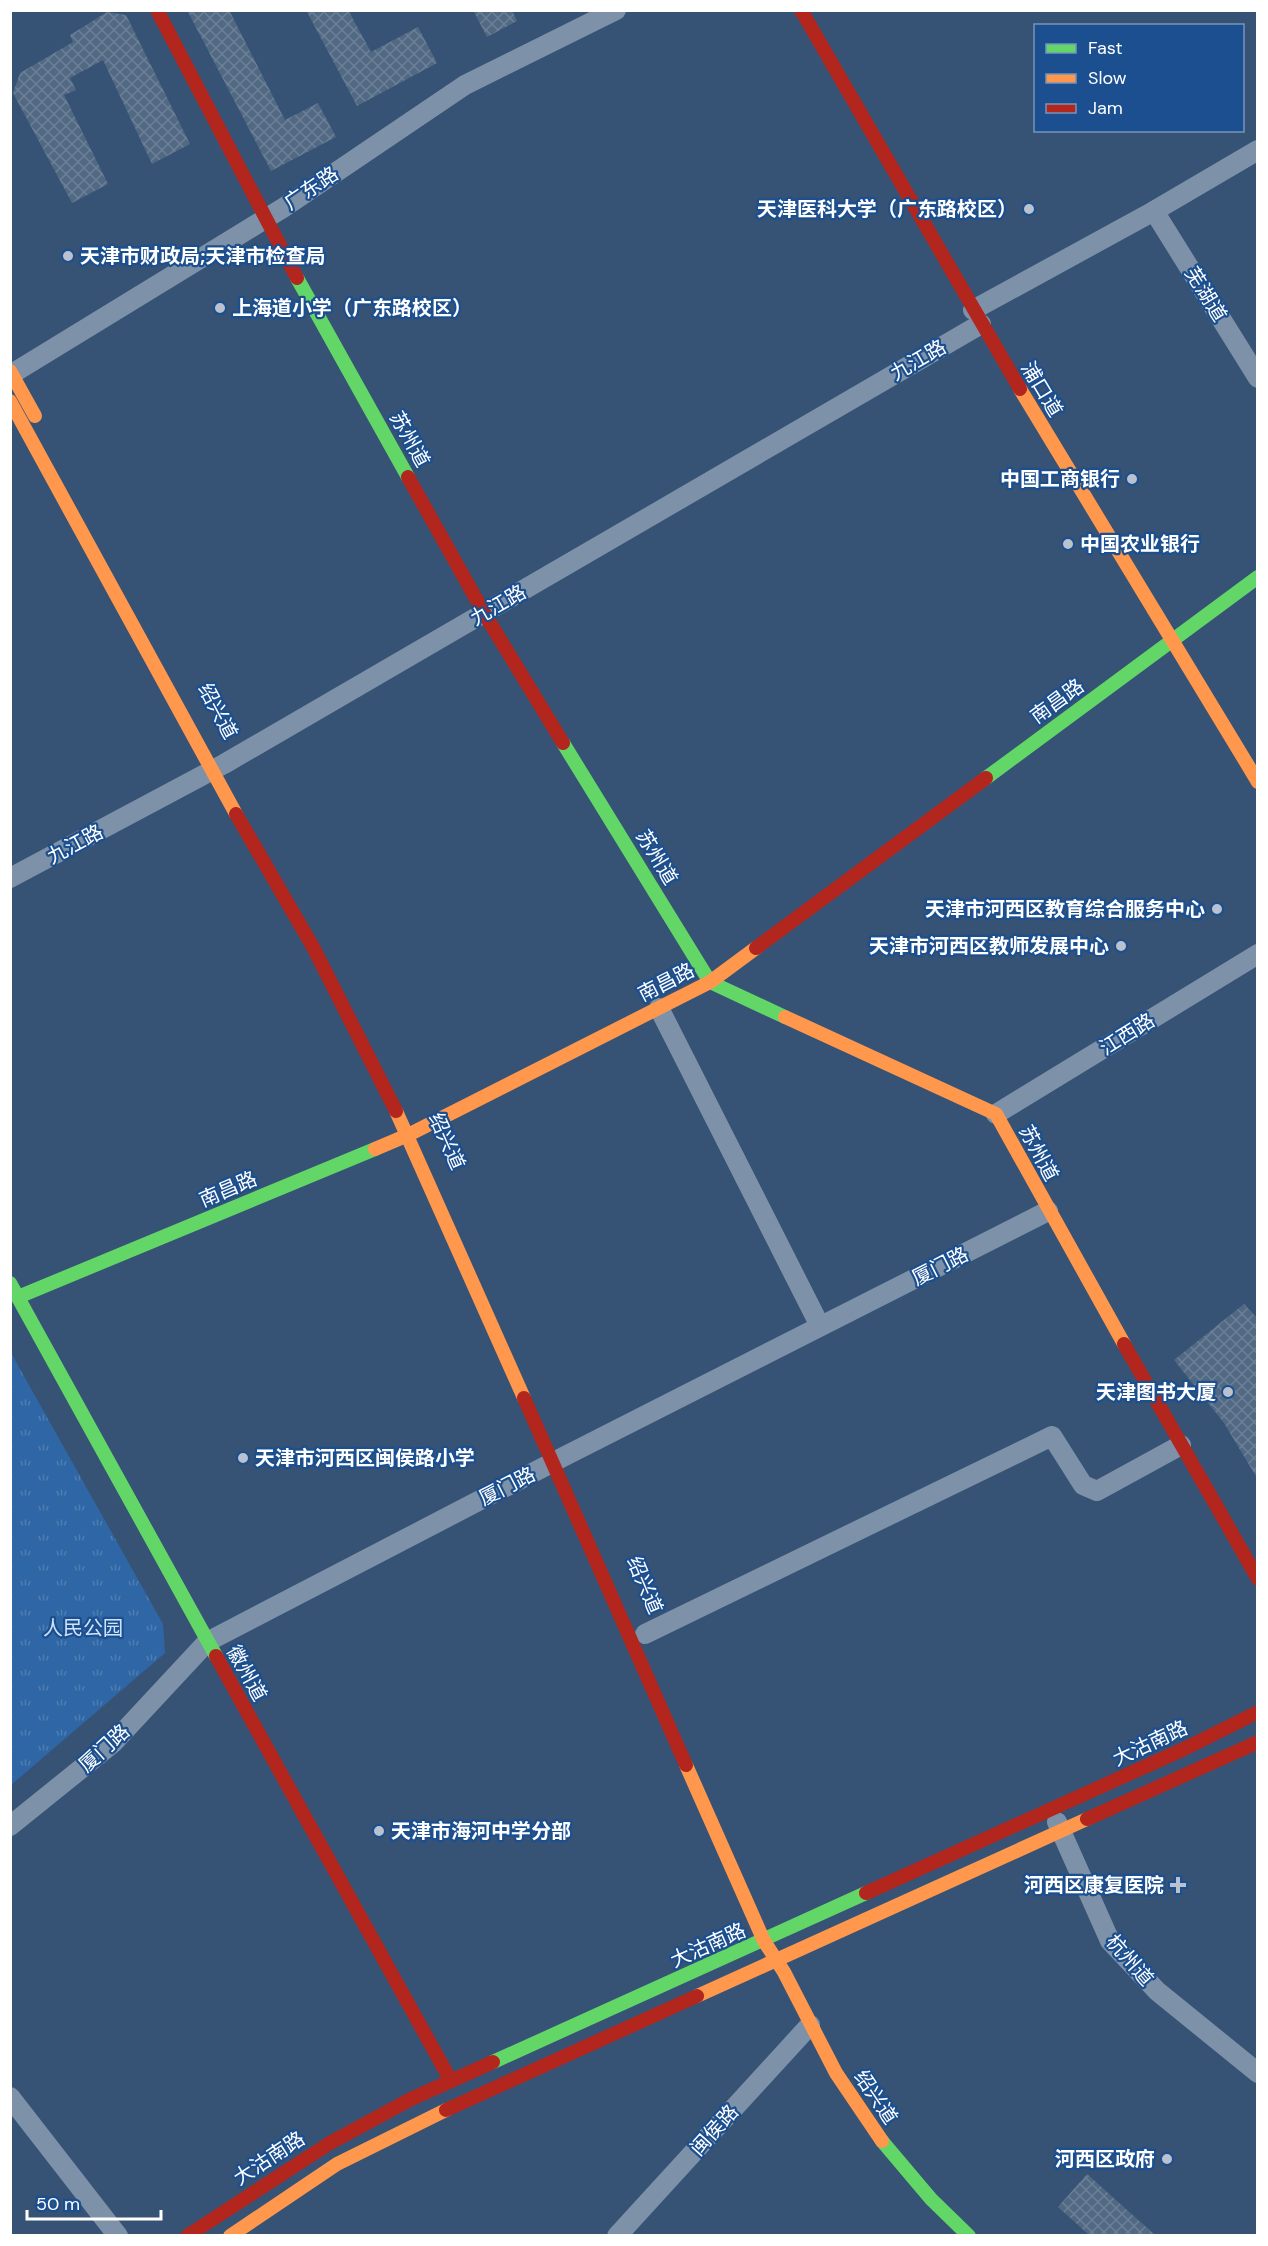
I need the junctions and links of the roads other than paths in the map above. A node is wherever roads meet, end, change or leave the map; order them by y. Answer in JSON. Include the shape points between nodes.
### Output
{"nodes":[{"id":1,"x":157,"y":10,"type":"edge"},
{"id":2,"x":616,"y":10,"type":"edge"},
{"id":3,"x":801,"y":10,"type":"edge"},
{"id":4,"x":1257,"y":150,"type":"edge"},
{"id":5,"x":1154,"y":211,"type":"junction"},
{"id":6,"x":264,"y":219,"type":"junction"},
{"id":7,"x":977,"y":317,"type":"junction"},
{"id":8,"x":11,"y":373,"type":"edge"},
{"id":9,"x":1257,"y":378,"type":"edge"},
{"id":10,"x":10,"y":402,"type":"edge"},
{"id":11,"x":40,"y":424,"type":"dead end"},
{"id":12,"x":1257,"y":577,"type":"edge"},
{"id":13,"x":484,"y":613,"type":"junction"},
{"id":14,"x":1171,"y":641,"type":"junction"},
{"id":15,"x":204,"y":725,"type":"dead end"},
{"id":16,"x":218,"y":768,"type":"junction"},
{"id":17,"x":1257,"y":782,"type":"edge"},
{"id":18,"x":10,"y":878,"type":"edge"},
{"id":19,"x":1257,"y":954,"type":"edge"},
{"id":20,"x":710,"y":982,"type":"junction"},
{"id":21,"x":659,"y":1008,"type":"junction"},
{"id":22,"x":996,"y":1114,"type":"junction"},
{"id":23,"x":424,"y":1134,"type":"junction"},
{"id":24,"x":408,"y":1135,"type":"junction"},
{"id":25,"x":1048,"y":1211,"type":"junction"},
{"id":26,"x":457,"y":1213,"type":"dead end"},
{"id":27,"x":10,"y":1282,"type":"edge"},
{"id":28,"x":18,"y":1297,"type":"junction"},
{"id":29,"x":820,"y":1326,"type":"junction"},
{"id":30,"x":1181,"y":1444,"type":"junction"},
{"id":31,"x":558,"y":1460,"type":"junction"},
{"id":32,"x":574,"y":1476,"type":"dead end"},
{"id":33,"x":1257,"y":1579,"type":"edge"},
{"id":34,"x":645,"y":1634,"type":"dead end"},
{"id":35,"x":207,"y":1642,"type":"junction"},
{"id":36,"x":659,"y":1667,"type":"dead end"},
{"id":37,"x":1257,"y":1712,"type":"edge"},
{"id":38,"x":1257,"y":1742,"type":"edge"},
{"id":39,"x":1052,"y":1808,"type":"junction"},
{"id":40,"x":10,"y":1826,"type":"edge"},
{"id":41,"x":1060,"y":1831,"type":"junction"},
{"id":42,"x":769,"y":1938,"type":"junction"},
{"id":43,"x":778,"y":1960,"type":"junction"},
{"id":44,"x":810,"y":2025,"type":"junction"},
{"id":45,"x":1257,"y":2073,"type":"edge"},
{"id":46,"x":451,"y":2081,"type":"junction"},
{"id":47,"x":10,"y":2097,"type":"edge"},
{"id":48,"x":229,"y":2207,"type":"junction"},
{"id":49,"x":244,"y":2224,"type":"junction"},
{"id":50,"x":964,"y":2234,"type":"edge"},
{"id":51,"x":118,"y":2235,"type":"edge"},
{"id":52,"x":187,"y":2235,"type":"edge"},
{"id":53,"x":230,"y":2235,"type":"edge"},
{"id":54,"x":254,"y":2235,"type":"edge"},
{"id":55,"x":617,"y":2235,"type":"edge"}],
"edges":[{"from":1,"to":6,"type":"street","name":"苏州道"},
{"from":2,"to":6,"type":"street","name":"广东路","via":[[465,85]]},
{"from":3,"to":7,"type":"street","name":"浦口道"},
{"from":4,"to":5,"type":"street","name":"九江路"},
{"from":5,"to":7,"type":"street","name":"九江路"},
{"from":5,"to":9,"type":"street","name":"芜湖道"},
{"from":6,"to":8,"type":"street","name":"广东路"},
{"from":6,"to":13,"type":"street","name":"苏州道"},
{"from":7,"to":13,"type":"street","name":"九江路"},
{"from":7,"to":14,"type":"street","name":"浦口道"},
{"from":8,"to":11,"type":"street"},
{"from":10,"to":16,"type":"street","name":"绍兴道"},
{"from":12,"to":14,"type":"street","name":"南昌路"},
{"from":13,"to":16,"type":"street","name":"九江路"},
{"from":13,"to":20,"type":"street","name":"苏州道"},
{"from":14,"to":17,"type":"street","name":"浦口道"},
{"from":14,"to":20,"type":"street","name":"南昌路"},
{"from":15,"to":16,"type":"street","name":"绍兴道"},
{"from":16,"to":18,"type":"street","name":"九江路"},
{"from":16,"to":23,"type":"street","name":"绍兴道","via":[[322,938]]},
{"from":16,"to":24,"type":"street","name":"绍兴道"},
{"from":19,"to":22,"type":"street","name":"江西路"},
{"from":20,"to":21,"type":"street","name":"南昌路"},
{"from":20,"to":22,"type":"street","name":"苏州道"},
{"from":21,"to":23,"type":"street","name":"南昌路"},
{"from":21,"to":29,"type":"street"},
{"from":22,"to":25,"type":"street","name":"苏州道"},
{"from":23,"to":24,"type":"street","name":"南昌路"},
{"from":24,"to":28,"type":"street","name":"南昌路"},
{"from":24,"to":31,"type":"street","name":"绍兴道"},
{"from":25,"to":29,"type":"street","name":"厦门路"},
{"from":25,"to":30,"type":"street","name":"苏州道"},
{"from":26,"to":31,"type":"street","name":"绍兴道"},
{"from":27,"to":28,"type":"street","name":"徽州道"},
{"from":28,"to":35,"type":"street","name":"徽州道"},
{"from":29,"to":31,"type":"street","name":"厦门路"},
{"from":30,"to":33,"type":"street","name":"苏州道"},
{"from":30,"to":34,"type":"street","via":[[1096,1491],[1083,1485],[1052,1436]]},
{"from":31,"to":32,"type":"street","name":"绍兴道"},
{"from":31,"to":35,"type":"street","name":"厦门路"},
{"from":31,"to":42,"type":"street","name":"绍兴道"},
{"from":35,"to":40,"type":"street","name":"厦门路","via":[[113,1743]]},
{"from":35,"to":46,"type":"street","name":"徽州道"},
{"from":36,"to":42,"type":"street","name":"绍兴道"},
{"from":37,"to":39,"type":"street","name":"大沽南路"},
{"from":38,"to":41,"type":"street"},
{"from":39,"to":41,"type":"street","name":"杭州道"},
{"from":39,"to":42,"type":"street","name":"大沽南路"},
{"from":41,"to":43,"type":"street"},
{"from":41,"to":45,"type":"street","name":"杭州道","via":[[1101,1925],[1117,1950],[1157,1991]]},
{"from":42,"to":43,"type":"street","name":"绍兴道"},
{"from":42,"to":46,"type":"street","name":"大沽南路"},
{"from":43,"to":44,"type":"street","name":"绍兴道"},
{"from":43,"to":49,"type":"street","via":[[417,2123],[337,2164]]},
{"from":44,"to":50,"type":"street","name":"绍兴道","via":[[836,2073],[896,2160]]},
{"from":44,"to":55,"type":"street","name":"闽侯路"},
{"from":46,"to":48,"type":"street","name":"大沽南路","via":[[330,2143]]},
{"from":47,"to":51,"type":"street"},
{"from":48,"to":49,"type":"street"},
{"from":48,"to":52,"type":"street","name":"大沽南路"},
{"from":49,"to":53,"type":"street"},
{"from":49,"to":54,"type":"street"}]}
